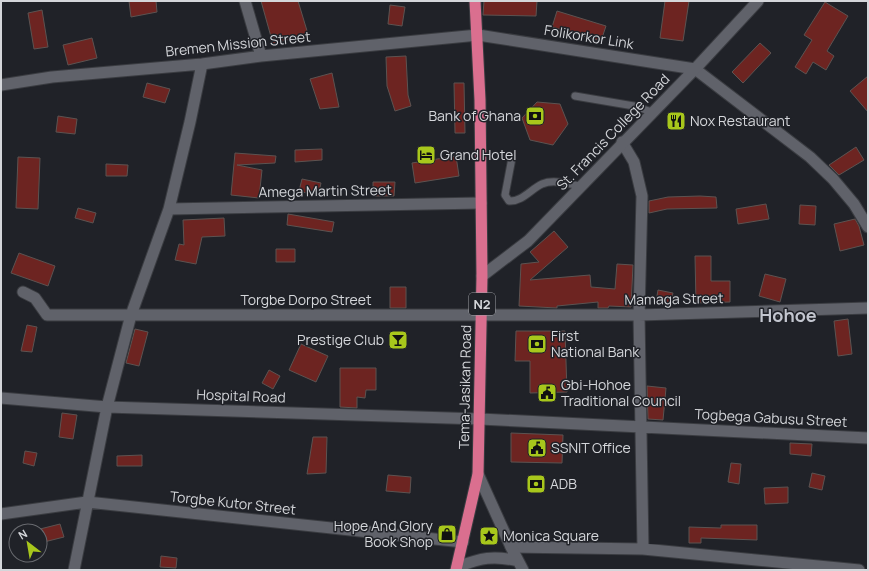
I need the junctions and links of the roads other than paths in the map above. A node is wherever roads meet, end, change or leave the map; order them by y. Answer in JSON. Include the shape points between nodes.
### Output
{"nodes":[{"id":1,"x":245,"y":1,"type":"edge"},
{"id":2,"x":475,"y":1,"type":"edge"},
{"id":3,"x":758,"y":1,"type":"edge"},
{"id":4,"x":478,"y":35,"type":"junction"},
{"id":5,"x":261,"y":56,"type":"junction"},
{"id":6,"x":202,"y":64,"type":"junction"},
{"id":7,"x":696,"y":69,"type":"junction"},
{"id":8,"x":1,"y":85,"type":"edge"},
{"id":9,"x":575,"y":96,"type":"dead end"},
{"id":10,"x":652,"y":112,"type":"junction"},
{"id":11,"x":622,"y":142,"type":"junction"},
{"id":12,"x":512,"y":158,"type":"dead end"},
{"id":13,"x":580,"y":186,"type":"junction"},
{"id":14,"x":481,"y":203,"type":"junction"},
{"id":15,"x":169,"y":209,"type":"junction"},
{"id":16,"x":868,"y":227,"type":"edge"},
{"id":17,"x":482,"y":276,"type":"junction"},
{"id":18,"x":23,"y":292,"type":"dead end"},
{"id":19,"x":868,"y":308,"type":"edge"},
{"id":20,"x":481,"y":314,"type":"junction"},
{"id":21,"x":131,"y":315,"type":"junction"},
{"id":22,"x":639,"y":315,"type":"junction"},
{"id":23,"x":1,"y":398,"type":"edge"},
{"id":24,"x":107,"y":407,"type":"junction"},
{"id":25,"x":480,"y":419,"type":"junction"},
{"id":26,"x":640,"y":426,"type":"junction"},
{"id":27,"x":868,"y":438,"type":"edge"},
{"id":28,"x":478,"y":474,"type":"junction"},
{"id":29,"x":87,"y":502,"type":"junction"},
{"id":30,"x":1,"y":514,"type":"edge"},
{"id":31,"x":463,"y":542,"type":"junction"},
{"id":32,"x":511,"y":547,"type":"junction"},
{"id":33,"x":643,"y":550,"type":"junction"},
{"id":34,"x":520,"y":566,"type":"edge"},
{"id":35,"x":457,"y":569,"type":"edge"},
{"id":36,"x":74,"y":570,"type":"edge"},
{"id":37,"x":858,"y":570,"type":"edge"}],
"edges":[{"from":1,"to":5,"type":"street"},
{"from":2,"to":4,"type":"highway","number":"N2"},
{"from":3,"to":7,"type":"street","name":"St. Francis College Road"},
{"from":4,"to":5,"type":"street","name":"Bremen Mission Street"},
{"from":4,"to":7,"type":"street","name":"Folikorkor Link"},
{"from":4,"to":14,"type":"highway","name":"Tema-Jasikan Road","number":"N2"},
{"from":5,"to":6,"type":"street","name":"Bremen Mission Street"},
{"from":6,"to":8,"type":"street","name":"Bremen Mission Street"},
{"from":6,"to":15,"type":"street"},
{"from":7,"to":10,"type":"street","name":"St. Francis College Road"},
{"from":7,"to":16,"type":"street","via":[[810,157],[854,204]]},
{"from":9,"to":10,"type":"lane","via":[[634,106]]},
{"from":10,"to":11,"type":"street","name":"St. Francis College Road"},
{"from":11,"to":13,"type":"street","name":"St. Francis College Road"},
{"from":11,"to":22,"type":"street","via":[[634,162],[642,196]]},
{"from":12,"to":13,"type":"lane","via":[[505,195],[509,201],[515,201],[542,184],[552,182]]},
{"from":13,"to":17,"type":"street","name":"St. Francis College Road","via":[[528,241]]},
{"from":14,"to":15,"type":"street","name":"Amega Martin Street"},
{"from":14,"to":17,"type":"highway","name":"Tema-Jasikan Road","number":"N2"},
{"from":15,"to":21,"type":"street"},
{"from":17,"to":20,"type":"highway","name":"Tema-Jasikan Road","number":"N2"},
{"from":18,"to":21,"type":"street","name":"Torgbe Dorpo Street","via":[[35,298],[47,316]]},
{"from":19,"to":22,"type":"street","name":"Mamaga Street"},
{"from":20,"to":21,"type":"street","name":"Torgbe Dorpo Street"},
{"from":20,"to":22,"type":"street","name":"Mamaga Street"},
{"from":20,"to":25,"type":"highway","name":"Tema-Jasikan Road","number":"N2"},
{"from":21,"to":24,"type":"street"},
{"from":22,"to":26,"type":"street"},
{"from":23,"to":24,"type":"street","name":"Hospital Road"},
{"from":24,"to":25,"type":"street","name":"Hospital Road"},
{"from":24,"to":29,"type":"street"},
{"from":25,"to":26,"type":"street","name":"Togbega Gabusu Street"},
{"from":25,"to":28,"type":"highway","name":"Tema-Jasikan Road","number":"N2"},
{"from":26,"to":27,"type":"street","name":"Togbega Gabusu Street"},
{"from":26,"to":33,"type":"street"},
{"from":28,"to":31,"type":"highway","name":"Tema-Jasikan Road","number":"N2"},
{"from":28,"to":32,"type":"street"},
{"from":29,"to":30,"type":"street","name":"Torgbe Kutor Street"},
{"from":29,"to":31,"type":"street","name":"Torgbe Kutor Street"},
{"from":29,"to":36,"type":"street"},
{"from":31,"to":35,"type":"highway","name":"Tema-Jasikan Road","number":"N2"},
{"from":32,"to":33,"type":"street"},
{"from":32,"to":34,"type":"street"},
{"from":33,"to":37,"type":"street"},
{"from":34,"to":35,"type":"street","via":[[503,558],[489,557],[477,559]]}]}
